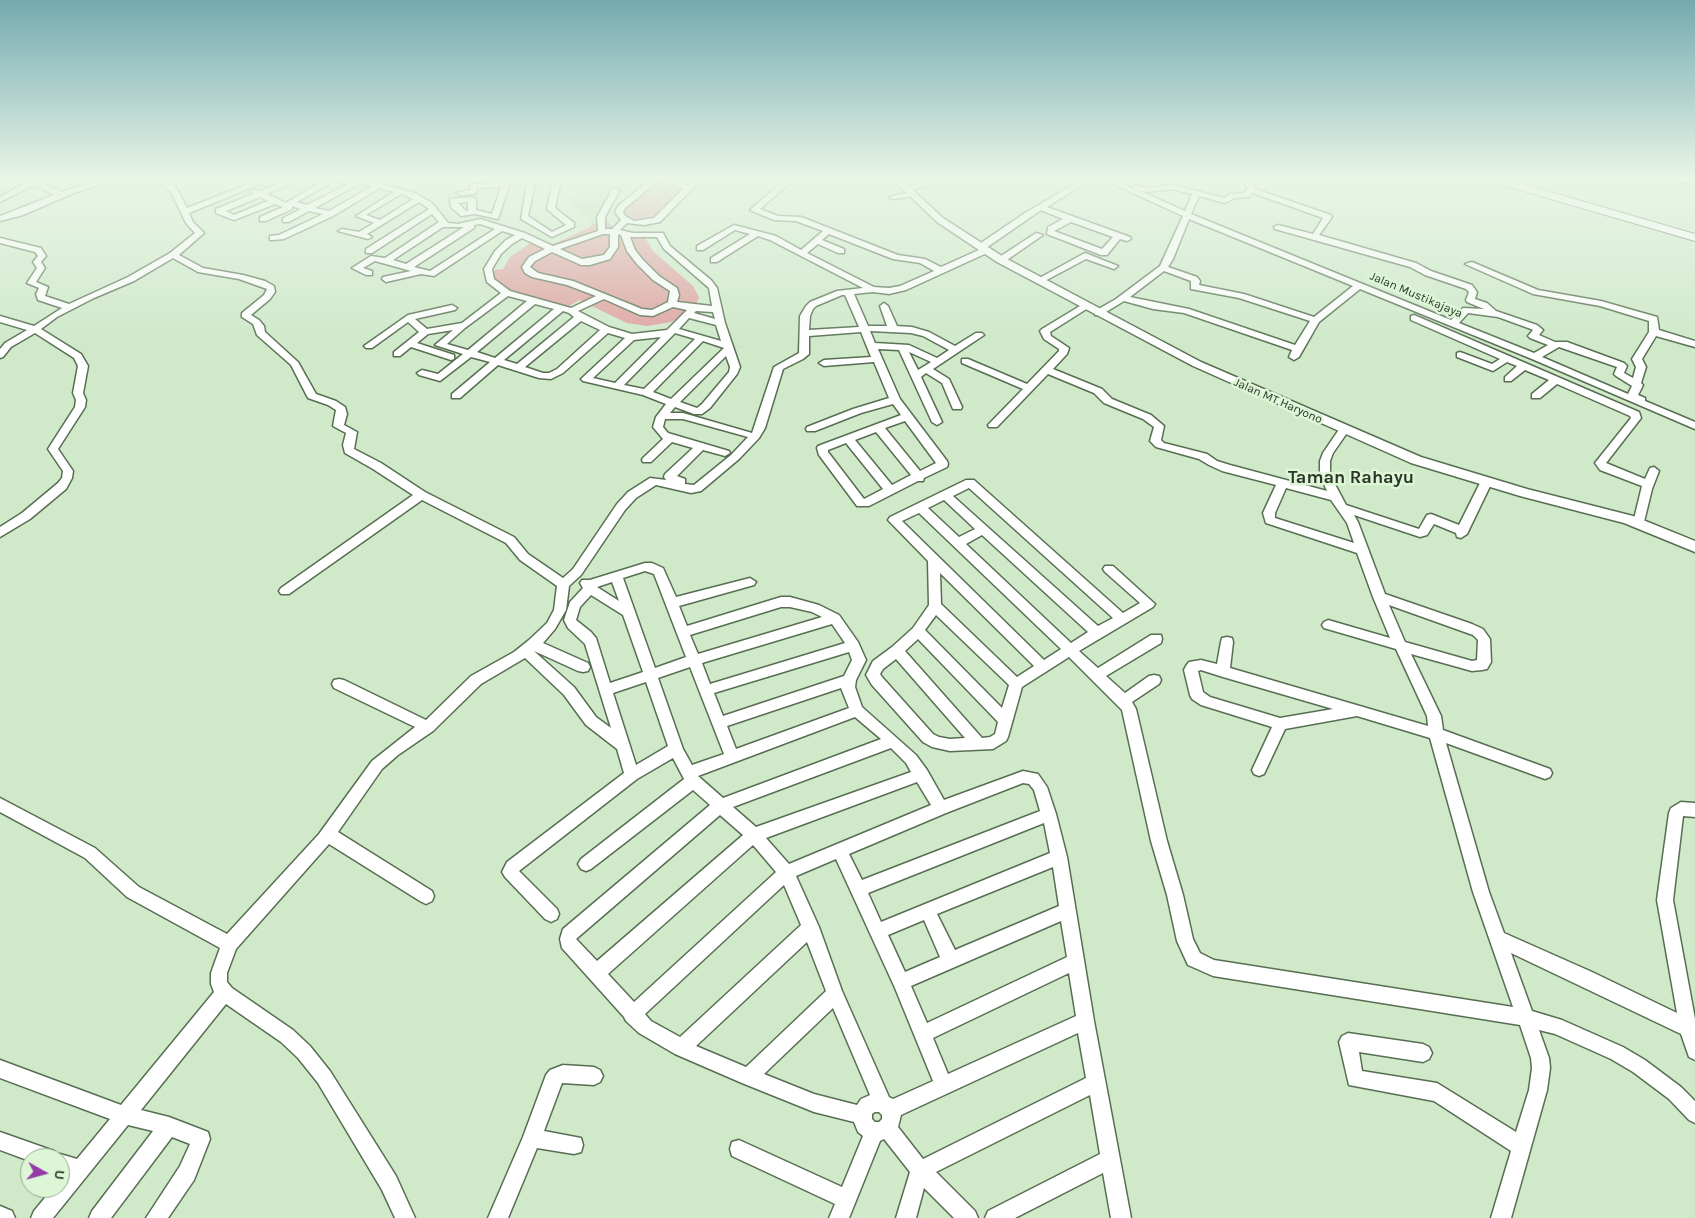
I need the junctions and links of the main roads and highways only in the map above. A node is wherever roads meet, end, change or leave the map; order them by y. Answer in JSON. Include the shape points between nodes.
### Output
{"nodes":[{"id":1,"x":964,"y":236,"type":"edge"},
{"id":2,"x":1695,"y":547,"type":"edge"}],
"edges":[{"from":1,"to":2,"type":"main road","name":"Jalan MT Haryono","via":[[1098,314],[1197,364],[1344,430],[1416,460],[1639,523]]}]}
